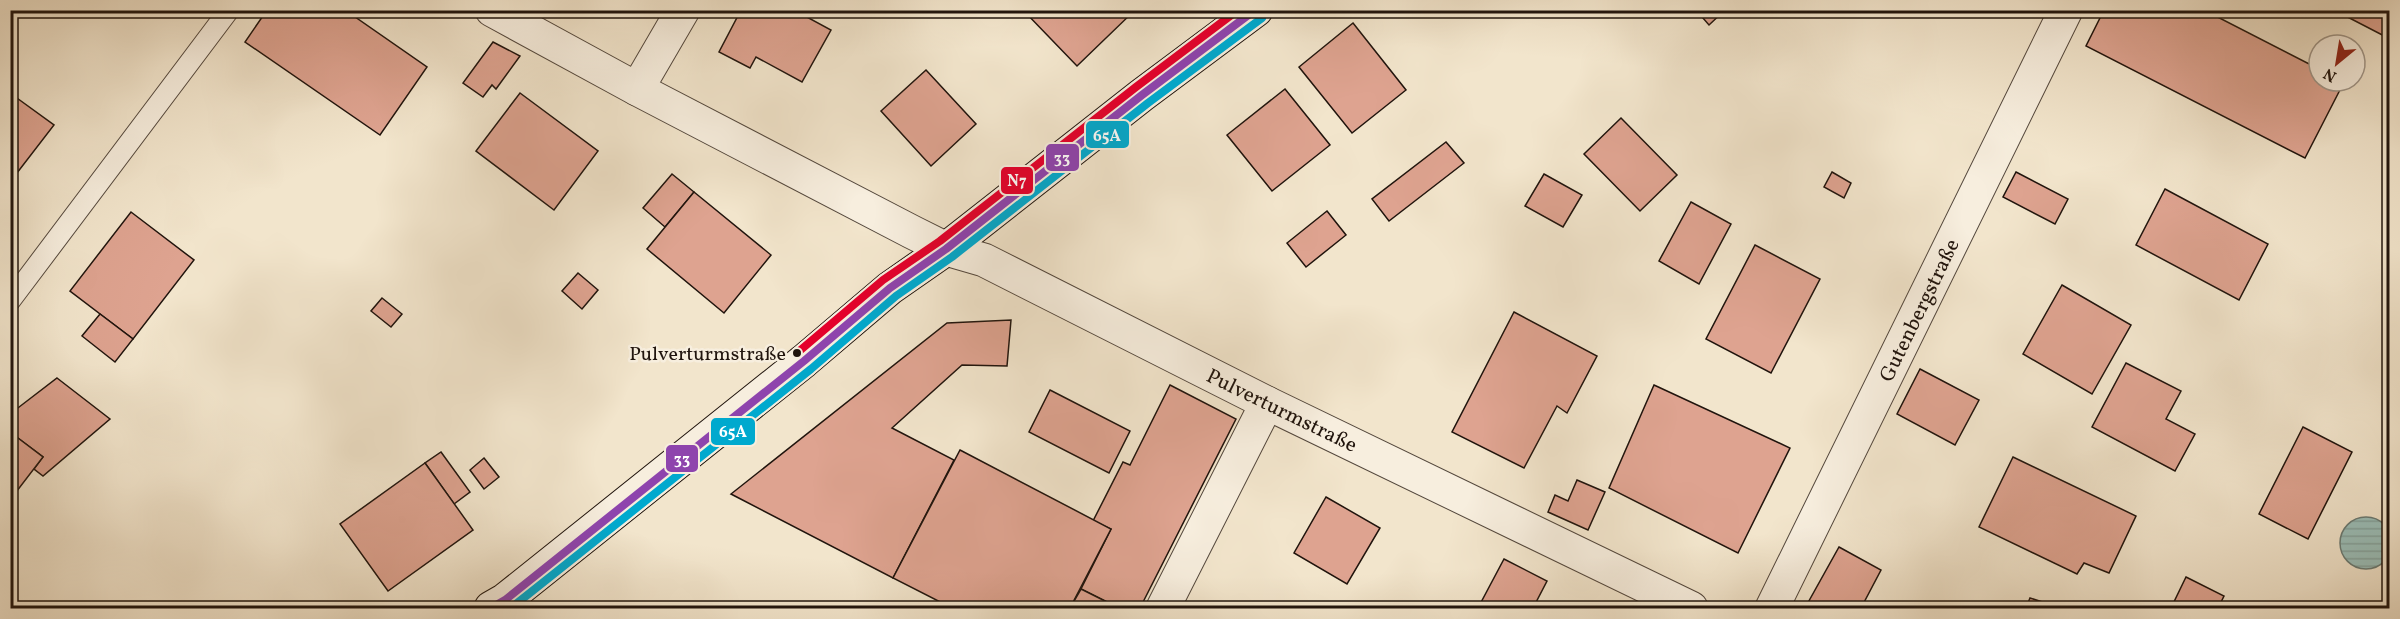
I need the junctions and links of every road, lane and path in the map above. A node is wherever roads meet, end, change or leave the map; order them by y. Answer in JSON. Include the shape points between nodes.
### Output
{"nodes":[{"id":1,"x":229,"y":10,"type":"edge"},
{"id":2,"x":492,"y":10,"type":"edge"},
{"id":3,"x":683,"y":10,"type":"edge"},
{"id":4,"x":1256,"y":10,"type":"edge"},
{"id":5,"x":2066,"y":10,"type":"edge"},
{"id":6,"x":637,"y":89,"type":"junction"},
{"id":7,"x":946,"y":249,"type":"junction"},
{"id":8,"x":10,"y":302,"type":"edge"},
{"id":9,"x":1267,"y":403,"type":"junction"},
{"id":10,"x":491,"y":609,"type":"edge"},
{"id":11,"x":1163,"y":609,"type":"edge"},
{"id":12,"x":1691,"y":609,"type":"edge"},
{"id":13,"x":1772,"y":609,"type":"edge"}],
"edges":[{"from":1,"to":8,"type":"lane"},
{"from":2,"to":6,"type":"street","name":"Pulverturmstraße"},
{"from":3,"to":6,"type":"street"},
{"from":4,"to":7,"type":"street"},
{"from":5,"to":13,"type":"street","name":"Gutenbergstraße"},
{"from":6,"to":7,"type":"street","name":"Pulverturmstraße"},
{"from":7,"to":9,"type":"street","name":"Pulverturmstraße","via":[[984,260]]},
{"from":7,"to":10,"type":"street","via":[[890,288]]},
{"from":9,"to":11,"type":"street"},
{"from":9,"to":12,"type":"street","name":"Pulverturmstraße"}]}
